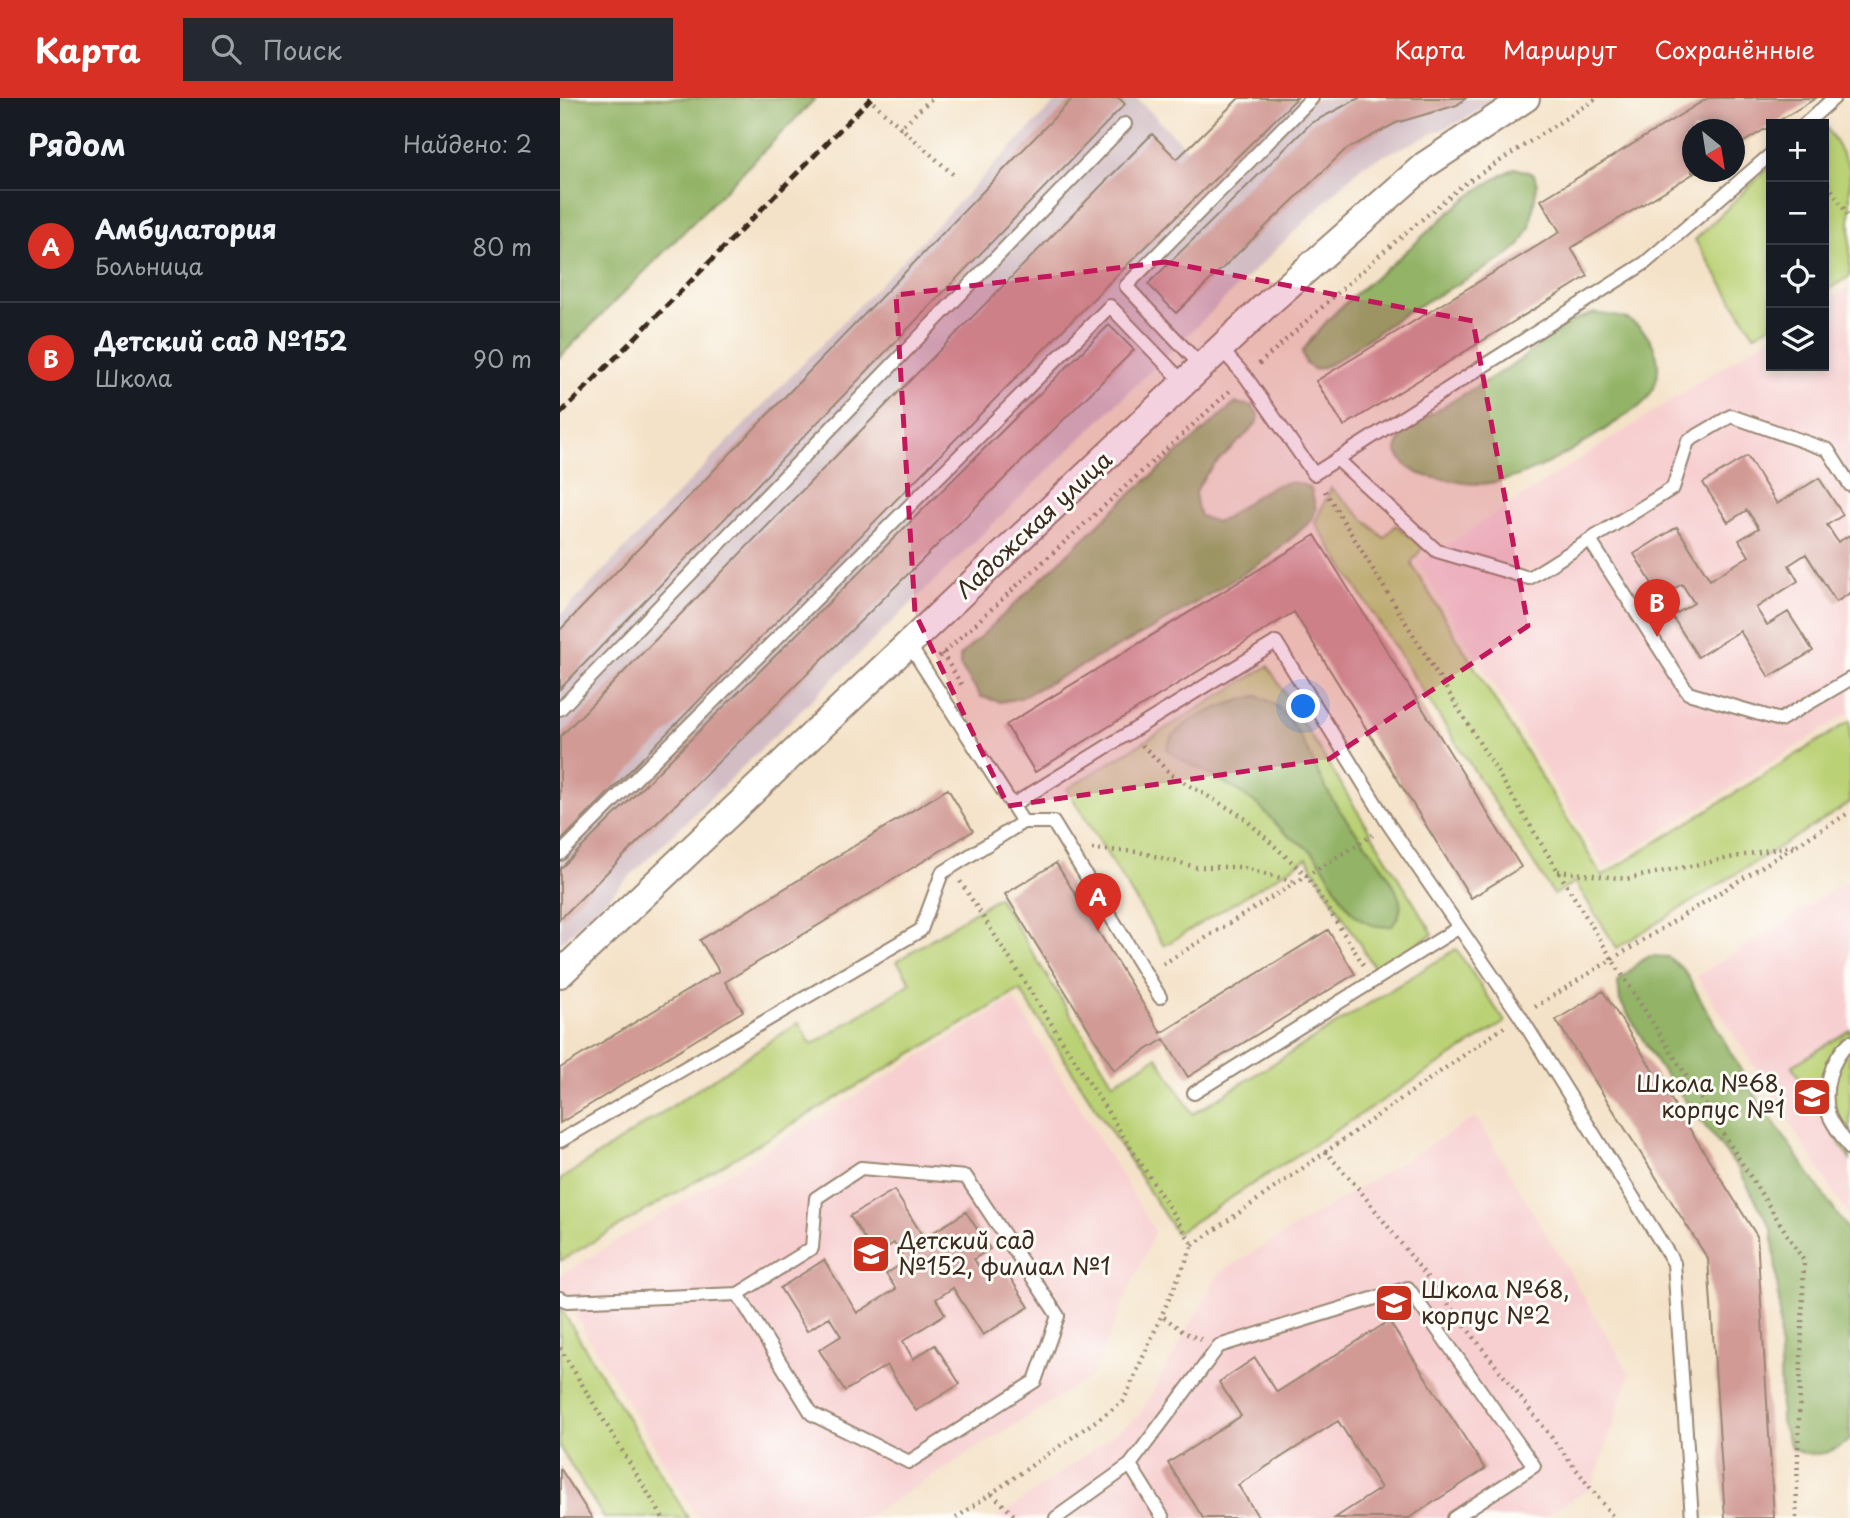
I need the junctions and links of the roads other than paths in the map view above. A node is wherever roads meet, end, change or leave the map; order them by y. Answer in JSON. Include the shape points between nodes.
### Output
{"nodes":[{"id":1,"x":1312,"y":98,"type":"edge"},
{"id":2,"x":1526,"y":98,"type":"edge"},
{"id":3,"x":1834,"y":98,"type":"edge"},
{"id":4,"x":1811,"y":119,"type":"edge"},
{"id":5,"x":1125,"y":124,"type":"dead end"},
{"id":6,"x":1766,"y":158,"type":"edge"},
{"id":7,"x":1203,"y":367,"type":"junction"},
{"id":8,"x":1337,"y":459,"type":"junction"},
{"id":9,"x":1850,"y":485,"type":"edge"},
{"id":10,"x":1591,"y":542,"type":"junction"},
{"id":11,"x":908,"y":643,"type":"junction"},
{"id":12,"x":1850,"y":679,"type":"edge"},
{"id":13,"x":560,"y":709,"type":"edge"},
{"id":14,"x":1014,"y":804,"type":"junction"},
{"id":15,"x":1023,"y":821,"type":"junction"},
{"id":16,"x":560,"y":854,"type":"edge"},
{"id":17,"x":1458,"y":928,"type":"junction"},
{"id":18,"x":560,"y":974,"type":"edge"},
{"id":19,"x":1160,"y":996,"type":"dead end"},
{"id":20,"x":1850,"y":1042,"type":"edge"},
{"id":21,"x":1194,"y":1093,"type":"dead end"},
{"id":22,"x":560,"y":1141,"type":"edge"},
{"id":23,"x":1850,"y":1149,"type":"edge"},
{"id":24,"x":738,"y":1294,"type":"junction"},
{"id":25,"x":560,"y":1298,"type":"edge"},
{"id":26,"x":1129,"y":1465,"type":"junction"},
{"id":27,"x":1056,"y":1518,"type":"edge"},
{"id":28,"x":1163,"y":1518,"type":"edge"},
{"id":29,"x":1454,"y":1518,"type":"edge"},
{"id":30,"x":1692,"y":1518,"type":"edge"}],
"edges":[{"from":1,"to":7,"type":"lane","via":[[1126,286]]},
{"from":2,"to":7,"type":"street","name":"Ладожская улица","via":[[1426,164]]},
{"from":3,"to":4,"type":"lane"},
{"from":5,"to":13,"type":"lane"},
{"from":6,"to":8,"type":"lane","via":[[1645,263]]},
{"from":7,"to":8,"type":"lane","via":[[1246,377],[1314,474]]},
{"from":7,"to":11,"type":"street","name":"Ладожская улица"},
{"from":7,"to":16,"type":"lane","via":[[1110,306]]},
{"from":8,"to":10,"type":"lane","via":[[1437,551],[1530,578]]},
{"from":9,"to":10,"type":"lane","via":[[1828,450],[1731,416],[1688,441],[1674,488]]},
{"from":10,"to":12,"type":"lane","via":[[1688,693],[1780,720]]},
{"from":11,"to":14,"type":"lane"},
{"from":11,"to":18,"type":"street","name":"Ладожская улица"},
{"from":14,"to":15,"type":"lane"},
{"from":14,"to":17,"type":"lane","via":[[1276,642],[1388,825]]},
{"from":15,"to":19,"type":"lane","via":[[1053,822]]},
{"from":15,"to":22,"type":"lane","via":[[942,873],[921,930]]},
{"from":17,"to":21,"type":"lane"},
{"from":17,"to":30,"type":"lane","via":[[1520,1016],[1674,1263]]},
{"from":20,"to":23,"type":"lane","via":[[1839,1052],[1827,1082],[1829,1115]]},
{"from":24,"to":24,"type":"lane","via":[[812,1414],[909,1462],[1035,1381],[1058,1316],[966,1177],[861,1168],[816,1198],[811,1248]]},
{"from":24,"to":25,"type":"lane"},
{"from":26,"to":27,"type":"lane"},
{"from":26,"to":28,"type":"lane"},
{"from":26,"to":29,"type":"lane","via":[[1219,1346],[1409,1288],[1534,1466]]}]}
